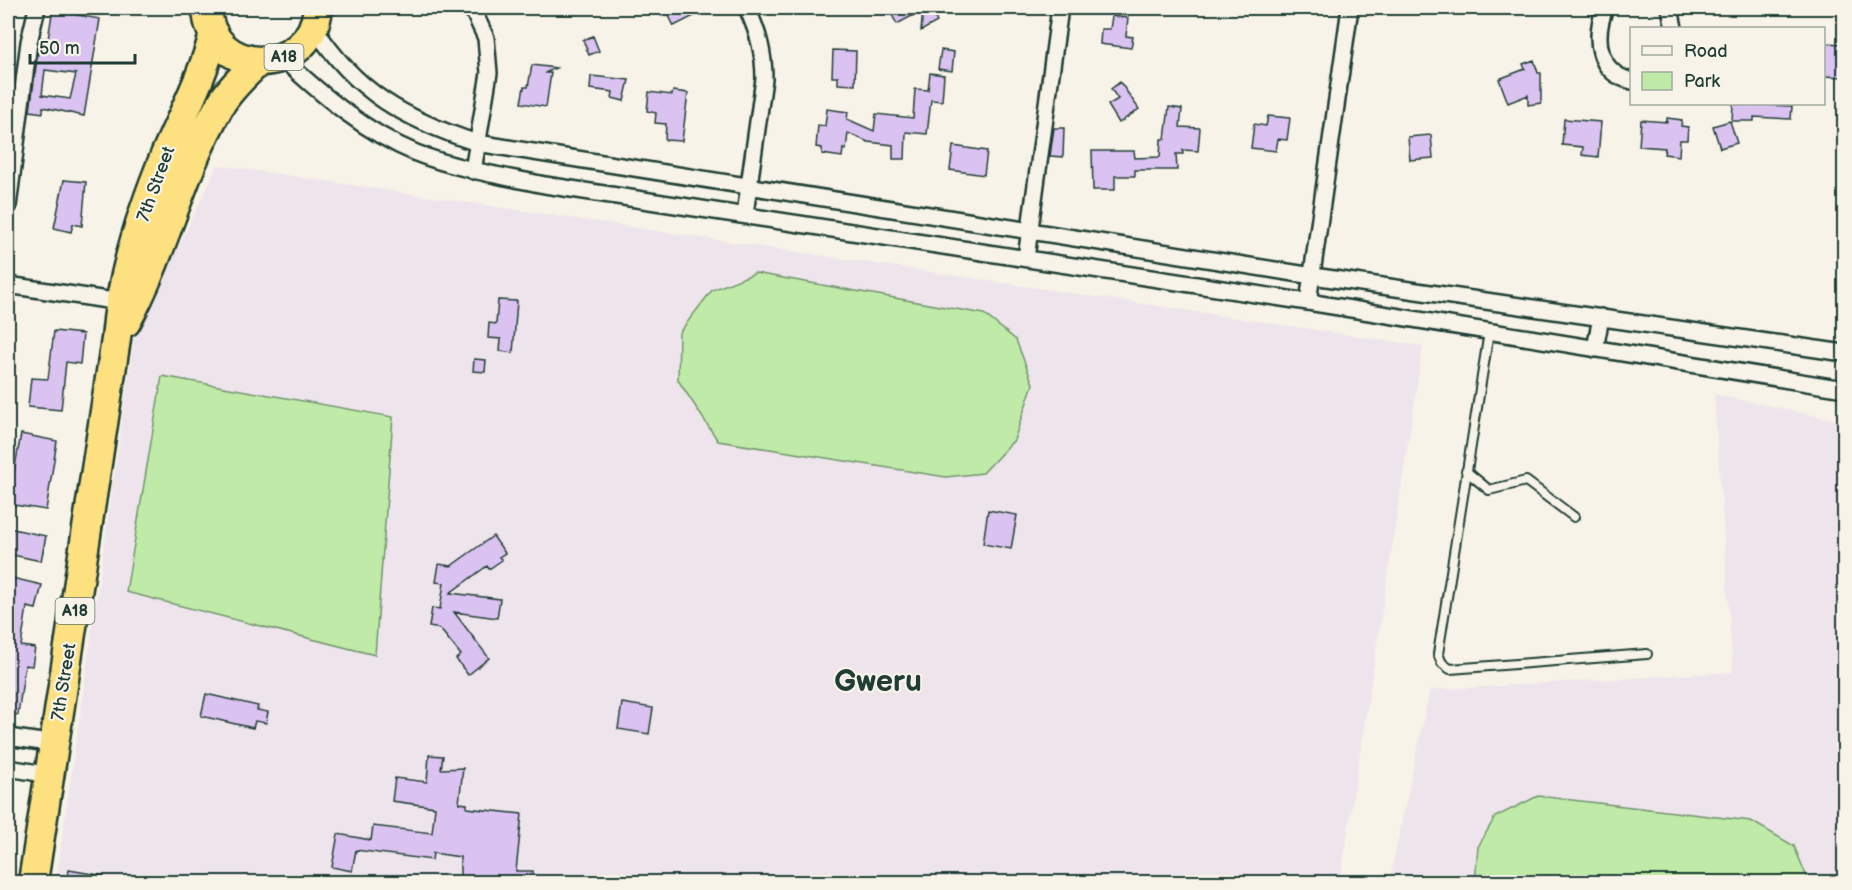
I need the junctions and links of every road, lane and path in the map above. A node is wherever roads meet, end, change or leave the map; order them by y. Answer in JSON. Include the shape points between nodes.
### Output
{"nodes":[{"id":1,"x":37,"y":8,"type":"edge"},
{"id":2,"x":472,"y":8,"type":"edge"},
{"id":3,"x":747,"y":8,"type":"edge"},
{"id":4,"x":1060,"y":8,"type":"edge"},
{"id":5,"x":1350,"y":8,"type":"edge"},
{"id":6,"x":1605,"y":8,"type":"edge"},
{"id":7,"x":1670,"y":8,"type":"edge"},
{"id":8,"x":316,"y":17,"type":"edge"},
{"id":9,"x":210,"y":21,"type":"edge"},
{"id":10,"x":1674,"y":27,"type":"edge"},
{"id":11,"x":270,"y":60,"type":"junction"},
{"id":12,"x":1630,"y":80,"type":"edge"},
{"id":13,"x":477,"y":142,"type":"junction"},
{"id":14,"x":472,"y":171,"type":"junction"},
{"id":15,"x":749,"y":186,"type":"junction"},
{"id":16,"x":8,"y":206,"type":"edge"},
{"id":17,"x":745,"y":214,"type":"junction"},
{"id":18,"x":1030,"y":232,"type":"junction"},
{"id":19,"x":1026,"y":258,"type":"junction"},
{"id":20,"x":1313,"y":276,"type":"junction"},
{"id":21,"x":8,"y":285,"type":"edge"},
{"id":22,"x":1308,"y":302,"type":"junction"},
{"id":23,"x":127,"y":303,"type":"junction"},
{"id":24,"x":1601,"y":318,"type":"junction"},
{"id":25,"x":1489,"y":332,"type":"junction"},
{"id":26,"x":1595,"y":349,"type":"junction"},
{"id":27,"x":1845,"y":353,"type":"edge"},
{"id":28,"x":1845,"y":389,"type":"edge"},
{"id":29,"x":1466,"y":471,"type":"junction"},
{"id":30,"x":1574,"y":517,"type":"dead end"},
{"id":31,"x":1647,"y":654,"type":"dead end"},
{"id":32,"x":8,"y":737,"type":"edge"},
{"id":33,"x":55,"y":744,"type":"junction"},
{"id":34,"x":8,"y":768,"type":"edge"},
{"id":35,"x":51,"y":775,"type":"junction"},
{"id":36,"x":33,"y":882,"type":"edge"}],
"edges":[{"from":1,"to":16,"type":"street"},
{"from":2,"to":13,"type":"street","via":[[486,38],[489,56]]},
{"from":3,"to":15,"type":"street","via":[[764,56]]},
{"from":4,"to":18,"type":"street"},
{"from":5,"to":20,"type":"street"},
{"from":6,"to":12,"type":"street","via":[[1598,27],[1598,46],[1604,63]]},
{"from":7,"to":10,"type":"street"},
{"from":8,"to":11,"type":"highway","number":"A18","via":[[306,40]]},
{"from":8,"to":13,"type":"street","via":[[333,57],[351,76],[427,126]]},
{"from":9,"to":11,"type":"highway","number":"A18","via":[[225,48],[241,58]]},
{"from":9,"to":23,"type":"highway","name":"7th Street","number":"A18","via":[[206,64],[146,205]]},
{"from":11,"to":14,"type":"street","via":[[370,128],[415,152]]},
{"from":11,"to":23,"type":"highway","name":"7th Street","number":"A18","via":[[220,105]]},
{"from":13,"to":14,"type":"street"},
{"from":13,"to":15,"type":"street"},
{"from":14,"to":17,"type":"street"},
{"from":15,"to":17,"type":"street"},
{"from":15,"to":18,"type":"street"},
{"from":17,"to":19,"type":"street"},
{"from":18,"to":19,"type":"street"},
{"from":18,"to":20,"type":"street"},
{"from":19,"to":22,"type":"street"},
{"from":20,"to":22,"type":"street"},
{"from":20,"to":24,"type":"street"},
{"from":21,"to":23,"type":"street"},
{"from":22,"to":25,"type":"street"},
{"from":23,"to":33,"type":"highway","name":"7th Street","number":"A18","via":[[117,339]]},
{"from":24,"to":26,"type":"street"},
{"from":24,"to":27,"type":"street"},
{"from":25,"to":26,"type":"street"},
{"from":25,"to":29,"type":"lane"},
{"from":26,"to":28,"type":"street"},
{"from":29,"to":30,"type":"lane","via":[[1489,490],[1526,481]]},
{"from":29,"to":31,"type":"lane","via":[[1438,654],[1442,663],[1450,669]]},
{"from":32,"to":33,"type":"street"},
{"from":33,"to":35,"type":"highway","name":"7th Street","number":"A18"},
{"from":34,"to":35,"type":"street"},
{"from":35,"to":36,"type":"highway","name":"7th Street","number":"A18"}]}
